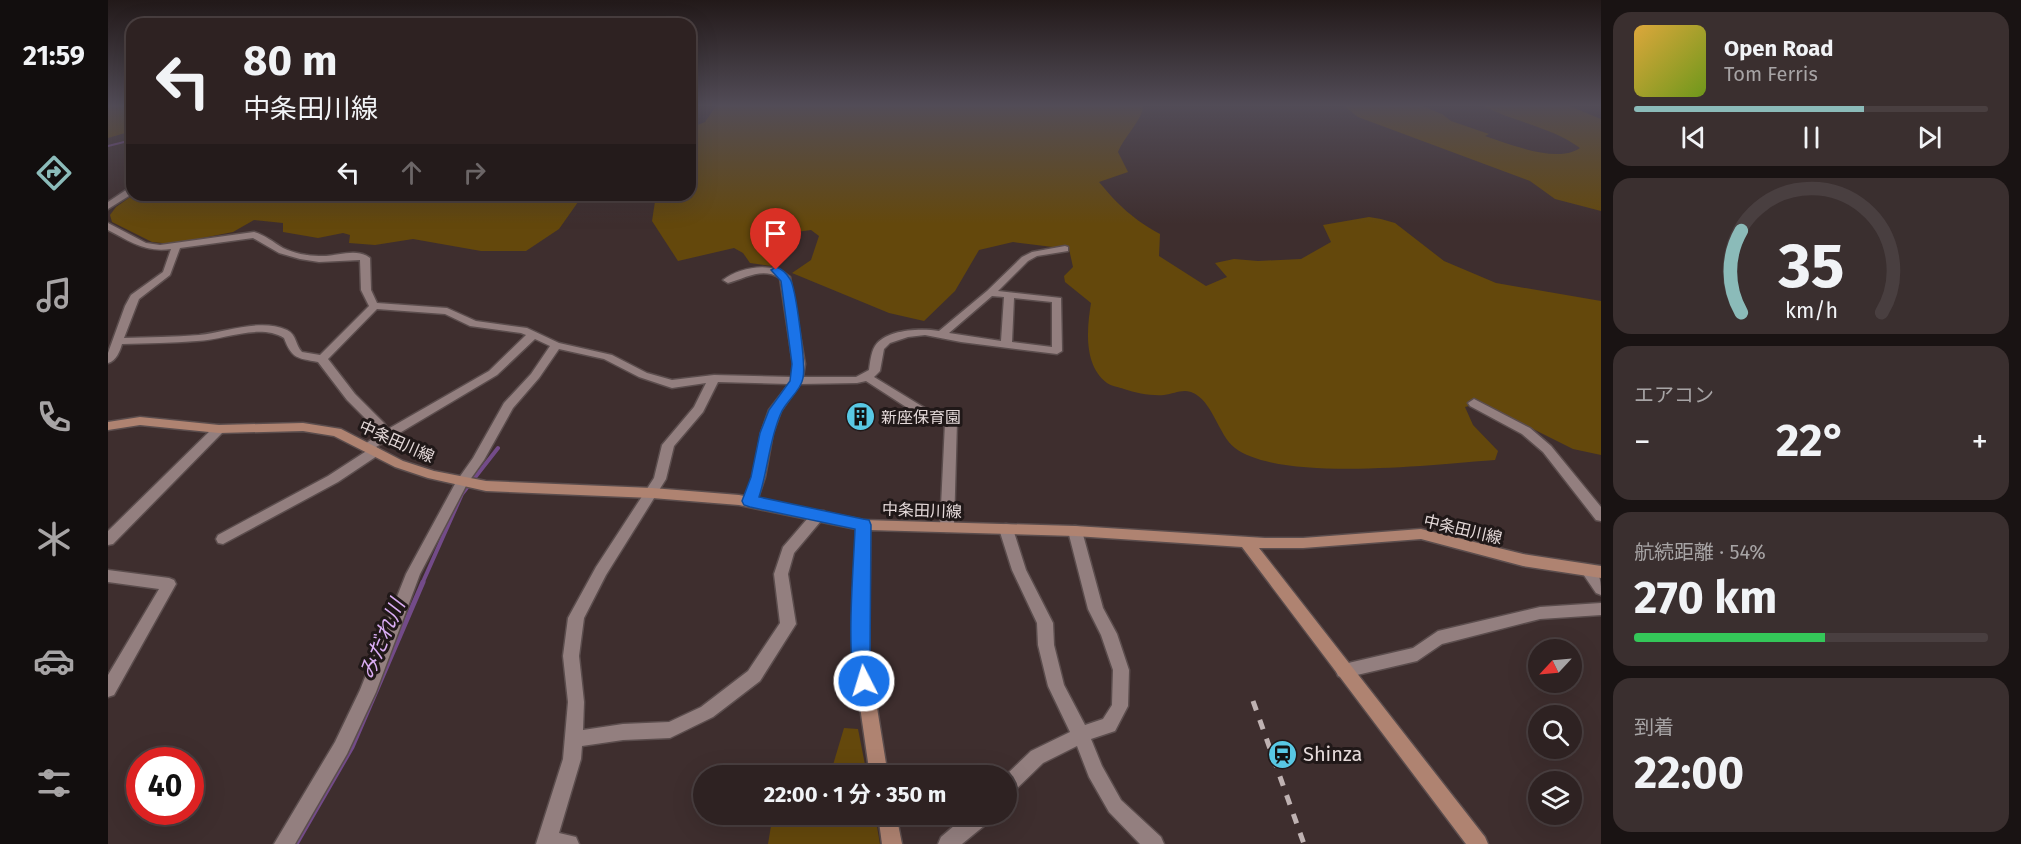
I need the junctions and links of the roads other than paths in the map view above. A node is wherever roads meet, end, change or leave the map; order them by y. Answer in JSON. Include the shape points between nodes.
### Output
{"nodes":[{"id":1,"x":126,"y":193,"type":"edge"},
{"id":2,"x":108,"y":206,"type":"edge"},
{"id":3,"x":108,"y":226,"type":"edge"},
{"id":4,"x":176,"y":247,"type":"junction"},
{"id":5,"x":1065,"y":249,"type":"dead end"},
{"id":6,"x":728,"y":280,"type":"dead end"},
{"id":7,"x":990,"y":293,"type":"junction"},
{"id":8,"x":1009,"y":295,"type":"junction"},
{"id":9,"x":374,"y":306,"type":"junction"},
{"id":10,"x":534,"y":334,"type":"junction"},
{"id":11,"x":940,"y":334,"type":"junction"},
{"id":12,"x":118,"y":341,"type":"junction"},
{"id":13,"x":556,"y":345,"type":"junction"},
{"id":14,"x":1006,"y":345,"type":"junction"},
{"id":15,"x":322,"y":359,"type":"junction"},
{"id":16,"x":108,"y":360,"type":"edge"},
{"id":17,"x":714,"y":378,"type":"junction"},
{"id":18,"x":867,"y":378,"type":"junction"},
{"id":19,"x":797,"y":381,"type":"junction"},
{"id":20,"x":1474,"y":403,"type":"dead end"},
{"id":21,"x":108,"y":426,"type":"edge"},
{"id":22,"x":219,"y":429,"type":"junction"},
{"id":23,"x":385,"y":436,"type":"junction"},
{"id":24,"x":372,"y":448,"type":"junction"},
{"id":25,"x":462,"y":482,"type":"junction"},
{"id":26,"x":652,"y":493,"type":"junction"},
{"id":27,"x":750,"y":501,"type":"junction"},
{"id":28,"x":819,"y":515,"type":"junction"},
{"id":29,"x":1601,"y":516,"type":"edge"},
{"id":30,"x":863,"y":525,"type":"junction"},
{"id":31,"x":947,"y":527,"type":"junction"},
{"id":32,"x":1006,"y":529,"type":"junction"},
{"id":33,"x":1075,"y":531,"type":"junction"},
{"id":34,"x":223,"y":539,"type":"dead end"},
{"id":35,"x":108,"y":540,"type":"edge"},
{"id":36,"x":1245,"y":542,"type":"junction"},
{"id":37,"x":1594,"y":571,"type":"edge"},
{"id":38,"x":108,"y":576,"type":"edge"},
{"id":39,"x":1601,"y":588,"type":"edge"},
{"id":40,"x":1601,"y":609,"type":"edge"},
{"id":41,"x":1344,"y":671,"type":"junction"},
{"id":42,"x":108,"y":690,"type":"edge"},
{"id":43,"x":1081,"y":735,"type":"junction"},
{"id":44,"x":575,"y":739,"type":"junction"},
{"id":45,"x":877,"y":765,"type":"edge"},
{"id":46,"x":1017,"y":776,"type":"edge"},
{"id":47,"x":888,"y":825,"type":"edge"},
{"id":48,"x":970,"y":825,"type":"edge"},
{"id":49,"x":546,"y":843,"type":"edge"},
{"id":50,"x":284,"y":844,"type":"edge"},
{"id":51,"x":569,"y":844,"type":"edge"},
{"id":52,"x":892,"y":844,"type":"edge"},
{"id":53,"x":948,"y":844,"type":"edge"},
{"id":54,"x":1154,"y":844,"type":"edge"},
{"id":55,"x":1478,"y":844,"type":"edge"}],
"edges":[{"from":1,"to":2,"type":"street"},
{"from":3,"to":4,"type":"street","via":[[143,245]]},
{"from":4,"to":9,"type":"street","via":[[254,235],[281,250],[307,257],[359,255],[365,258],[367,299]]},
{"from":4,"to":12,"type":"street","via":[[167,273],[135,297]]},
{"from":5,"to":7,"type":"street","via":[[1025,259]]},
{"from":6,"to":19,"type":"street","via":[[767,268],[785,277],[799,364]]},
{"from":7,"to":8,"type":"street"},
{"from":7,"to":11,"type":"street"},
{"from":8,"to":14,"type":"street"},
{"from":8,"to":14,"type":"street","via":[[1057,300],[1057,351]]},
{"from":9,"to":10,"type":"street","via":[[447,311],[474,324]]},
{"from":9,"to":15,"type":"street"},
{"from":10,"to":13,"type":"street"},
{"from":10,"to":23,"type":"street","via":[[493,373]]},
{"from":11,"to":14,"type":"street"},
{"from":11,"to":18,"type":"street","via":[[915,333],[886,341],[879,348],[874,371]]},
{"from":12,"to":15,"type":"street","via":[[269,330],[290,336],[299,355]]},
{"from":12,"to":16,"type":"street"},
{"from":13,"to":17,"type":"street","via":[[608,357],[672,384]]},
{"from":13,"to":25,"type":"street","via":[[508,406]]},
{"from":15,"to":23,"type":"street"},
{"from":17,"to":19,"type":"street"},
{"from":17,"to":26,"type":"street","via":[[699,409],[665,452],[660,478]]},
{"from":18,"to":19,"type":"street"},
{"from":18,"to":31,"type":"street","via":[[924,413],[951,421]]},
{"from":19,"to":27,"type":"street","via":[[775,410]]},
{"from":20,"to":29,"type":"street","via":[[1526,431],[1547,449]]},
{"from":21,"to":22,"type":"main road","name":"中条田川線","via":[[140,420]]},
{"from":22,"to":24,"type":"main road","name":"中条田川線","via":[[303,428],[337,432]]},
{"from":22,"to":35,"type":"street"},
{"from":23,"to":24,"type":"street"},
{"from":24,"to":25,"type":"main road","name":"中条田川線","via":[[399,464]]},
{"from":24,"to":34,"type":"street","via":[[333,479]]},
{"from":25,"to":26,"type":"main road","name":"中条田川線"},
{"from":25,"to":50,"type":"street","via":[[413,574],[368,692],[341,748]]},
{"from":26,"to":27,"type":"main road","name":"中条田川線"},
{"from":26,"to":44,"type":"street","via":[[601,571],[576,618],[571,656]]},
{"from":27,"to":28,"type":"main road","name":"中条田川線"},
{"from":28,"to":30,"type":"main road","name":"中条田川線"},
{"from":28,"to":44,"type":"street","via":[[788,551],[781,574],[788,624],[754,676],[707,712],[670,730]]},
{"from":30,"to":31,"type":"main road","name":"中条田川線"},
{"from":30,"to":45,"type":"main road","via":[[861,658]]},
{"from":31,"to":32,"type":"main road","name":"中条田川線"},
{"from":32,"to":33,"type":"main road","name":"中条田川線"},
{"from":32,"to":43,"type":"street","via":[[1019,570],[1045,623],[1056,686]]},
{"from":33,"to":36,"type":"main road","name":"中条田川線"},
{"from":33,"to":43,"type":"street","via":[[1096,609],[1121,670],[1120,706],[1109,724]]},
{"from":36,"to":37,"type":"main road","name":"中条田川線","via":[[1303,543],[1421,534],[1514,558]]},
{"from":36,"to":41,"type":"main road"},
{"from":37,"to":39,"type":"street"},
{"from":38,"to":42,"type":"street","via":[[169,584]]},
{"from":40,"to":41,"type":"street","via":[[1540,613],[1438,638],[1417,654]]},
{"from":41,"to":55,"type":"main road"},
{"from":43,"to":46,"type":"street","via":[[1037,757]]},
{"from":43,"to":54,"type":"street","via":[[1115,806]]},
{"from":44,"to":49,"type":"street"},
{"from":47,"to":52,"type":"main road"},
{"from":48,"to":53,"type":"street"},
{"from":49,"to":51,"type":"street"}]}
